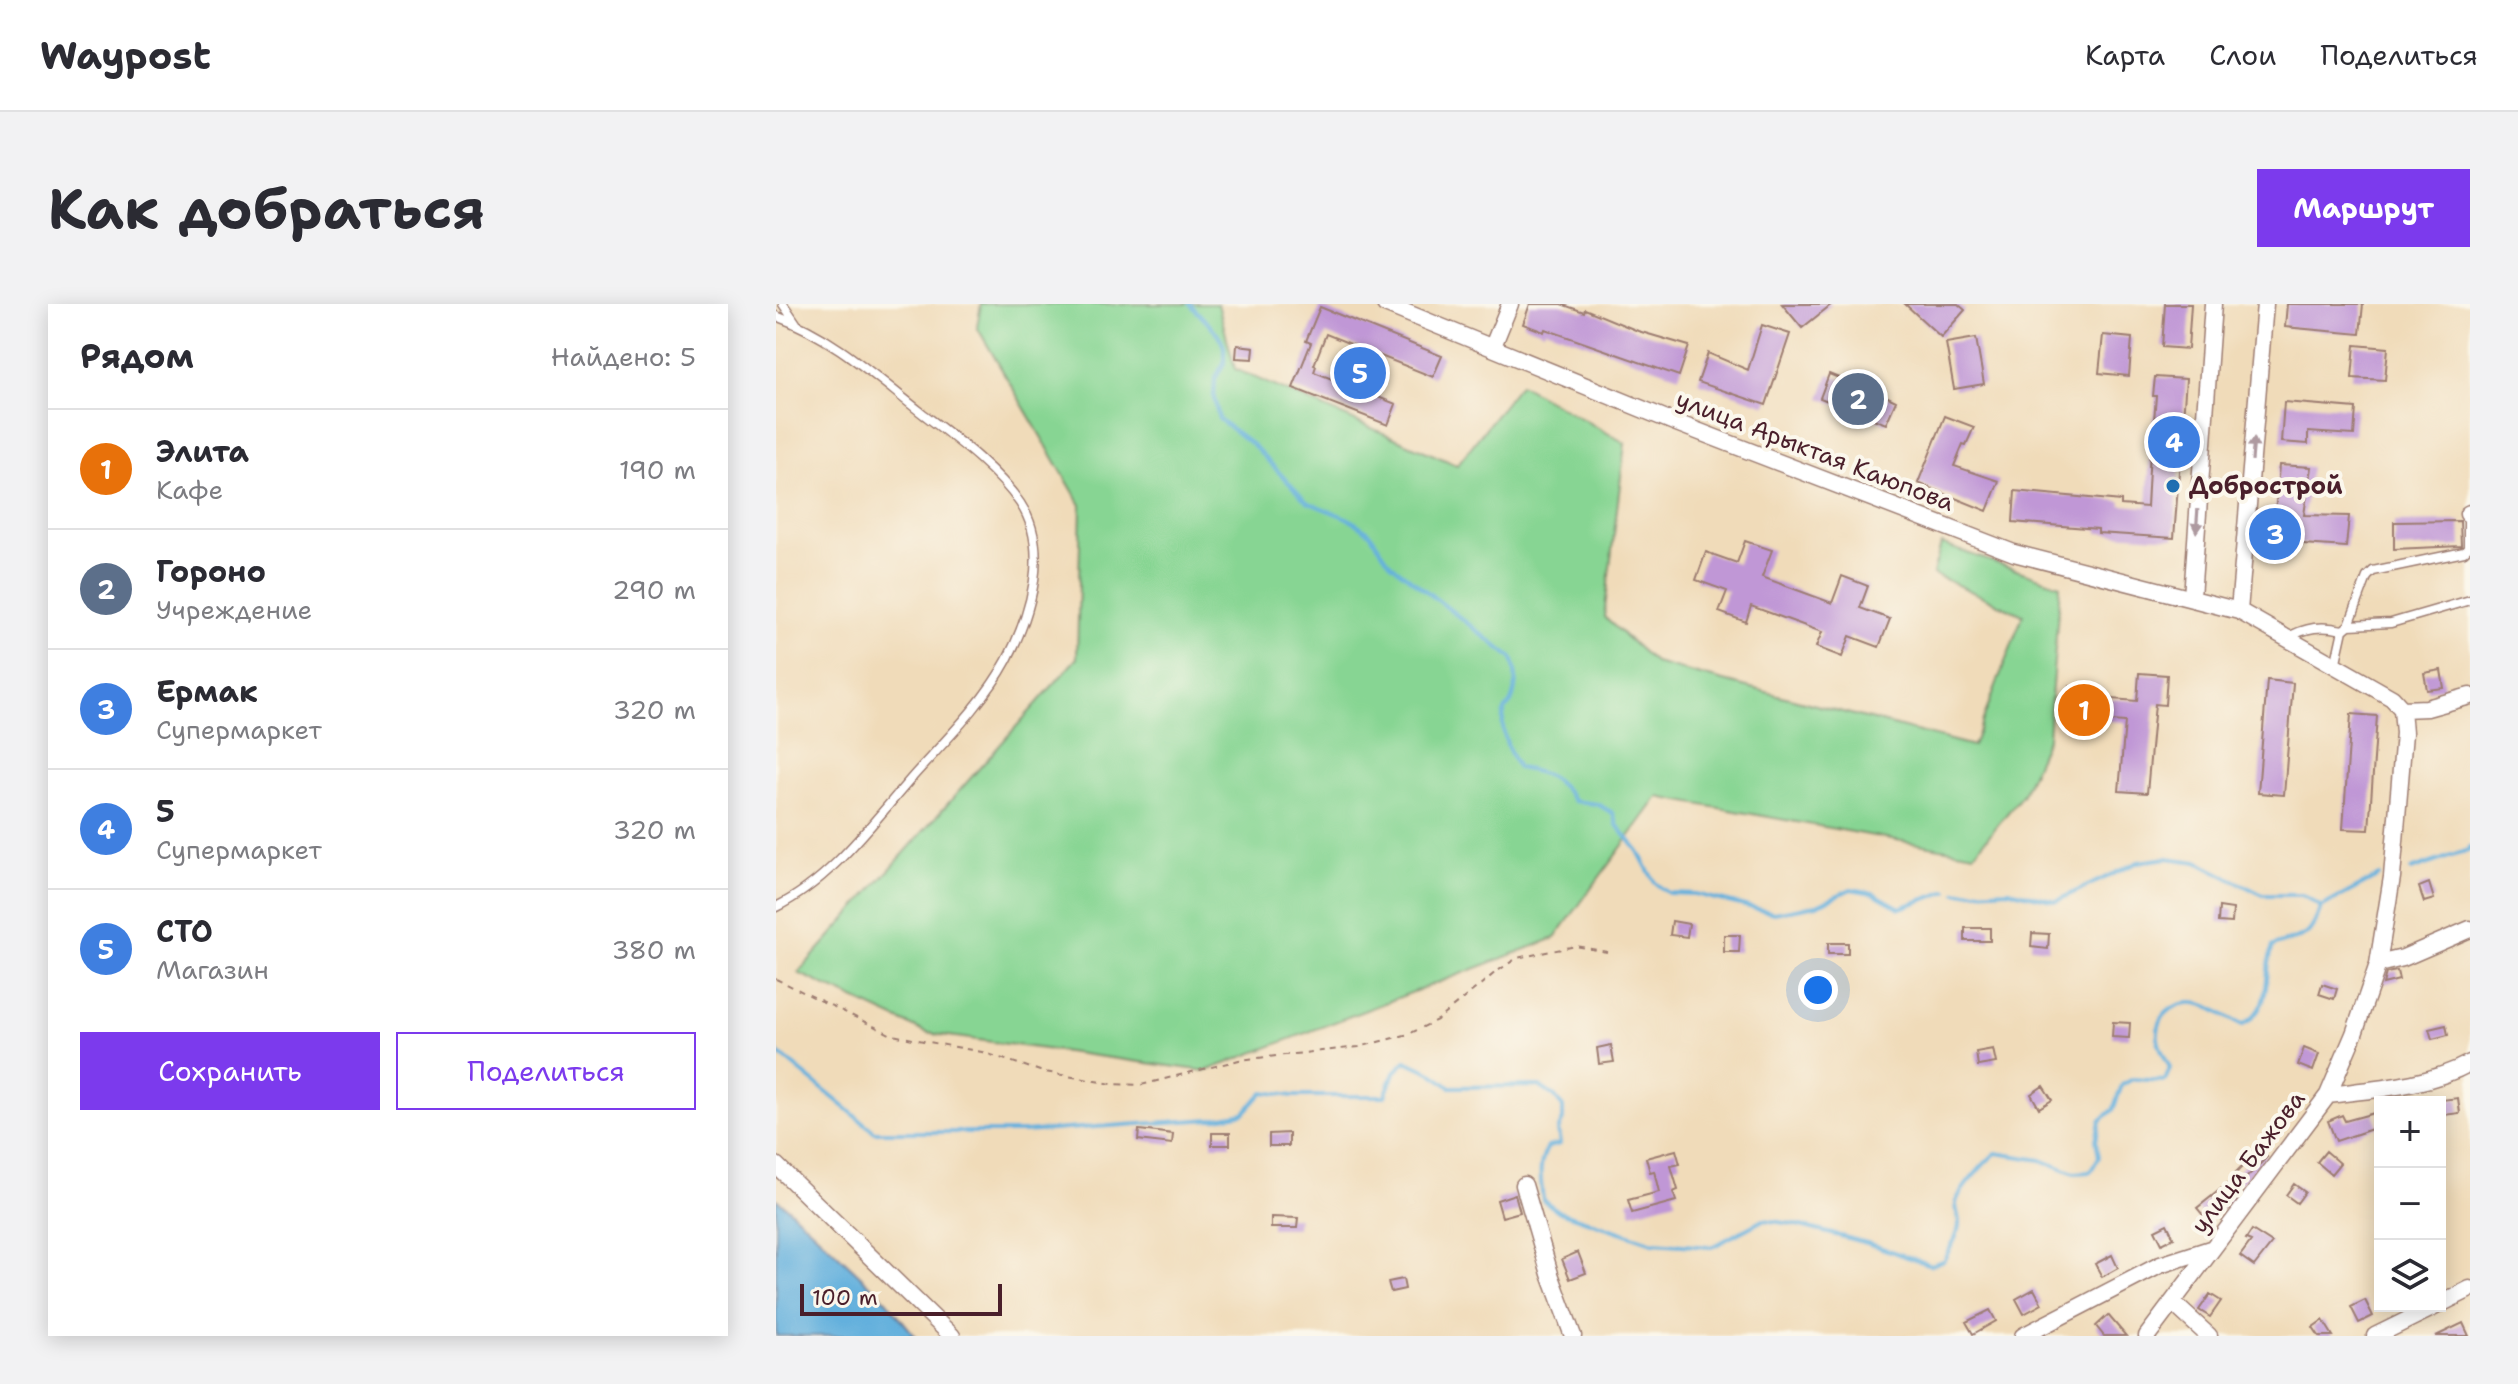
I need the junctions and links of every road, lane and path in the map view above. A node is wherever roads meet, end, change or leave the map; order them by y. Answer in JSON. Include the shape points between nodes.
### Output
{"nodes":[{"id":1,"x":783,"y":304,"type":"edge"},
{"id":2,"x":1385,"y":304,"type":"edge"},
{"id":3,"x":1510,"y":304,"type":"edge"},
{"id":4,"x":2213,"y":304,"type":"edge"},
{"id":5,"x":2265,"y":304,"type":"edge"},
{"id":6,"x":776,"y":316,"type":"edge"},
{"id":7,"x":796,"y":323,"type":"junction"},
{"id":8,"x":1493,"y":346,"type":"junction"},
{"id":9,"x":2469,"y":514,"type":"edge"},
{"id":10,"x":2192,"y":597,"type":"junction"},
{"id":11,"x":2470,"y":600,"type":"edge"},
{"id":12,"x":2239,"y":611,"type":"junction"},
{"id":13,"x":2346,"y":628,"type":"junction"},
{"id":14,"x":2287,"y":638,"type":"junction"},
{"id":15,"x":2335,"y":666,"type":"junction"},
{"id":16,"x":2470,"y":696,"type":"edge"},
{"id":17,"x":2402,"y":709,"type":"junction"},
{"id":18,"x":776,"y":907,"type":"edge"},
{"id":19,"x":2470,"y":929,"type":"edge"},
{"id":20,"x":1607,"y":952,"type":"dead end"},
{"id":21,"x":2378,"y":964,"type":"junction"},
{"id":22,"x":776,"y":979,"type":"edge"},
{"id":23,"x":2470,"y":1063,"type":"edge"},
{"id":24,"x":2328,"y":1095,"type":"junction"},
{"id":25,"x":776,"y":1165,"type":"edge"},
{"id":26,"x":1524,"y":1185,"type":"dead end"},
{"id":27,"x":2214,"y":1248,"type":"junction"},
{"id":28,"x":2470,"y":1289,"type":"edge"},
{"id":29,"x":2446,"y":1301,"type":"edge"},
{"id":30,"x":2173,"y":1303,"type":"junction"},
{"id":31,"x":2424,"y":1312,"type":"edge"},
{"id":32,"x":952,"y":1336,"type":"edge"},
{"id":33,"x":1573,"y":1336,"type":"edge"},
{"id":34,"x":2023,"y":1336,"type":"edge"},
{"id":35,"x":2147,"y":1336,"type":"edge"},
{"id":36,"x":2209,"y":1336,"type":"edge"},
{"id":37,"x":2375,"y":1336,"type":"edge"}],
"edges":[{"from":1,"to":7,"type":"lane"},
{"from":2,"to":8,"type":"street","name":"улица Арыктая Каюпова"},
{"from":3,"to":8,"type":"street"},
{"from":4,"to":10,"type":"street","one_way":true},
{"from":12,"to":5,"type":"street","one_way":true},
{"from":6,"to":7,"type":"lane"},
{"from":7,"to":18,"type":"lane","via":[[841,349],[997,477],[1030,523],[1034,579],[1025,618],[1006,661],[963,721],[813,884]]},
{"from":8,"to":10,"type":"street","name":"улица Арыктая Каюпова","via":[[2014,553]]},
{"from":9,"to":13,"type":"lane","via":[[2464,552],[2373,571]]},
{"from":10,"to":12,"type":"street","name":"улица Арыктая Каюпова"},
{"from":11,"to":13,"type":"lane","via":[[2391,623]]},
{"from":12,"to":14,"type":"street","name":"улица Арыктая Каюпова"},
{"from":13,"to":14,"type":"lane","via":[[2302,629]]},
{"from":13,"to":15,"type":"lane"},
{"from":14,"to":15,"type":"street","name":"улица Арыктая Каюпова"},
{"from":15,"to":17,"type":"street","name":"улица Арыктая Каюпова"},
{"from":16,"to":17,"type":"street"},
{"from":17,"to":21,"type":"street","via":[[2392,877]]},
{"from":19,"to":21,"type":"street"},
{"from":20,"to":22,"type":"path","via":[[1576,946],[1517,958],[1437,1020],[1409,1034],[1359,1047],[1239,1060],[1141,1085],[1040,1071],[982,1052],[892,1035]]},
{"from":21,"to":24,"type":"street"},
{"from":23,"to":24,"type":"street","name":"улица Бажова","via":[[2415,1083]]},
{"from":24,"to":27,"type":"street","name":"улица Бажова"},
{"from":25,"to":32,"type":"street"},
{"from":26,"to":33,"type":"street"},
{"from":27,"to":30,"type":"street","name":"улица Бажова"},
{"from":27,"to":34,"type":"street","via":[[2160,1265]]},
{"from":28,"to":29,"type":"street"},
{"from":30,"to":35,"type":"street","name":"улица Бажова"},
{"from":30,"to":36,"type":"street"},
{"from":31,"to":37,"type":"street"}]}
